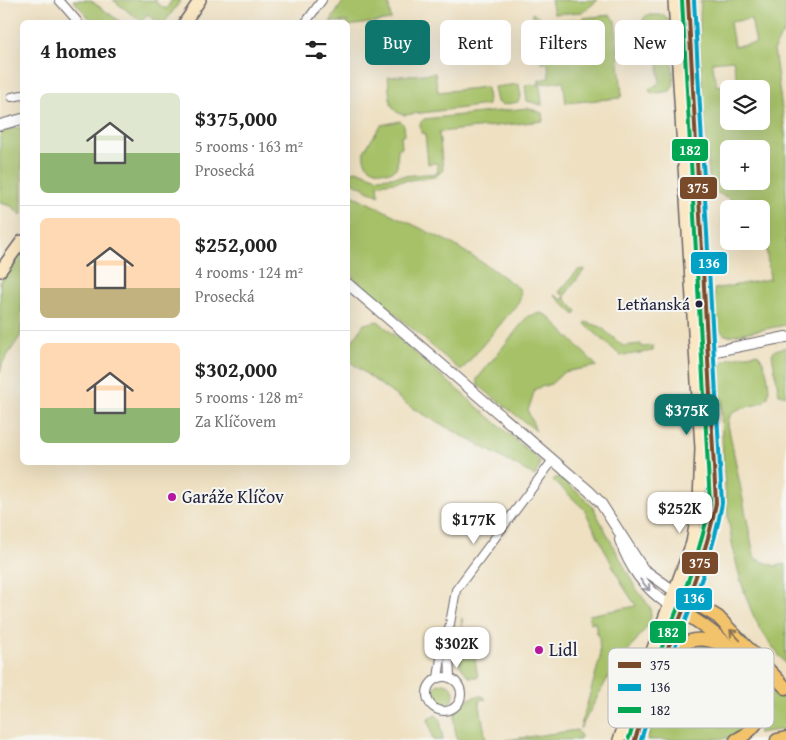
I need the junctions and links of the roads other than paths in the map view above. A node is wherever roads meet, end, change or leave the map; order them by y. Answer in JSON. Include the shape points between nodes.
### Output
{"nodes":[{"id":1,"x":59,"y":0,"type":"edge"},
{"id":2,"x":200,"y":0,"type":"edge"},
{"id":3,"x":322,"y":0,"type":"edge"},
{"id":4,"x":674,"y":0,"type":"edge"},
{"id":5,"x":688,"y":0,"type":"edge"},
{"id":6,"x":76,"y":20,"type":"edge"},
{"id":7,"x":185,"y":20,"type":"edge"},
{"id":8,"x":307,"y":20,"type":"edge"},
{"id":9,"x":20,"y":95,"type":"edge"},
{"id":10,"x":12,"y":97,"type":"dead end"},
{"id":11,"x":20,"y":120,"type":"edge"},
{"id":12,"x":0,"y":125,"type":"edge"},
{"id":13,"x":20,"y":244,"type":"edge"},
{"id":14,"x":0,"y":271,"type":"edge"},
{"id":15,"x":350,"y":286,"type":"edge"},
{"id":16,"x":786,"y":337,"type":"edge"},
{"id":17,"x":708,"y":352,"type":"junction"},
{"id":18,"x":694,"y":355,"type":"junction"},
{"id":19,"x":553,"y":460,"type":"junction"},
{"id":20,"x":614,"y":522,"type":"junction"},
{"id":21,"x":674,"y":591,"type":"junction"},
{"id":22,"x":688,"y":599,"type":"junction"},
{"id":23,"x":669,"y":605,"type":"junction"},
{"id":24,"x":682,"y":612,"type":"junction"},
{"id":25,"x":446,"y":646,"type":"junction"},
{"id":26,"x":652,"y":648,"type":"edge"},
{"id":27,"x":668,"y":648,"type":"edge"},
{"id":28,"x":676,"y":648,"type":"edge"},
{"id":29,"x":729,"y":648,"type":"edge"},
{"id":30,"x":731,"y":648,"type":"edge"},
{"id":31,"x":748,"y":648,"type":"edge"},
{"id":32,"x":774,"y":675,"type":"edge"},
{"id":33,"x":438,"y":678,"type":"junction"},
{"id":34,"x":450,"y":678,"type":"junction"},
{"id":35,"x":786,"y":688,"type":"edge"},
{"id":36,"x":623,"y":728,"type":"edge"},
{"id":37,"x":639,"y":728,"type":"edge"},
{"id":38,"x":753,"y":728,"type":"edge"},
{"id":39,"x":786,"y":738,"type":"edge"},
{"id":40,"x":619,"y":740,"type":"edge"},
{"id":41,"x":635,"y":740,"type":"edge"},
{"id":42,"x":736,"y":740,"type":"edge"},
{"id":43,"x":777,"y":740,"type":"edge"}],
"edges":[{"from":1,"to":6,"type":"street"},
{"from":2,"to":7,"type":"main road"},
{"from":3,"to":8,"type":"street"},
{"from":4,"to":18,"type":"main road"},
{"from":5,"to":17,"type":"main road"},
{"from":9,"to":10,"type":"street"},
{"from":11,"to":12,"type":"street"},
{"from":13,"to":14,"type":"main road"},
{"from":15,"to":19,"type":"street"},
{"from":16,"to":17,"type":"street"},
{"from":17,"to":18,"type":"street"},
{"from":17,"to":22,"type":"main road","via":[[716,503],[704,562]]},
{"from":18,"to":21,"type":"main road","via":[[701,448],[699,503],[692,543]]},
{"from":19,"to":20,"type":"street","via":[[600,502]]},
{"from":19,"to":25,"type":"street","via":[[456,590]]},
{"from":20,"to":21,"type":"street","via":[[643,568]]},
{"from":20,"to":23,"type":"street","one_way":true,"via":[[627,560],[645,586]]},
{"from":21,"to":22,"type":"main road"},
{"from":21,"to":23,"type":"main road"},
{"from":22,"to":24,"type":"main road"},
{"from":31,"to":22,"type":"highway","one_way":true,"via":[[718,617]]},
{"from":23,"to":24,"type":"main road"},
{"from":23,"to":26,"type":"main road"},
{"from":24,"to":27,"type":"main road"},
{"from":24,"to":30,"type":"highway"},
{"from":25,"to":33,"type":"street","via":[[442,651]]},
{"from":25,"to":34,"type":"street"},
{"from":28,"to":29,"type":"highway","via":[[690,640],[708,640]]},
{"from":35,"to":32,"type":"highway","one_way":true},
{"from":33,"to":34,"type":"street"},
{"from":33,"to":34,"type":"street","via":[[429,684],[427,699],[436,710],[444,712],[456,706],[461,697],[459,686]]},
{"from":36,"to":40,"type":"main road"},
{"from":37,"to":41,"type":"main road"},
{"from":38,"to":42,"type":"highway"},
{"from":39,"to":43,"type":"highway"}]}
